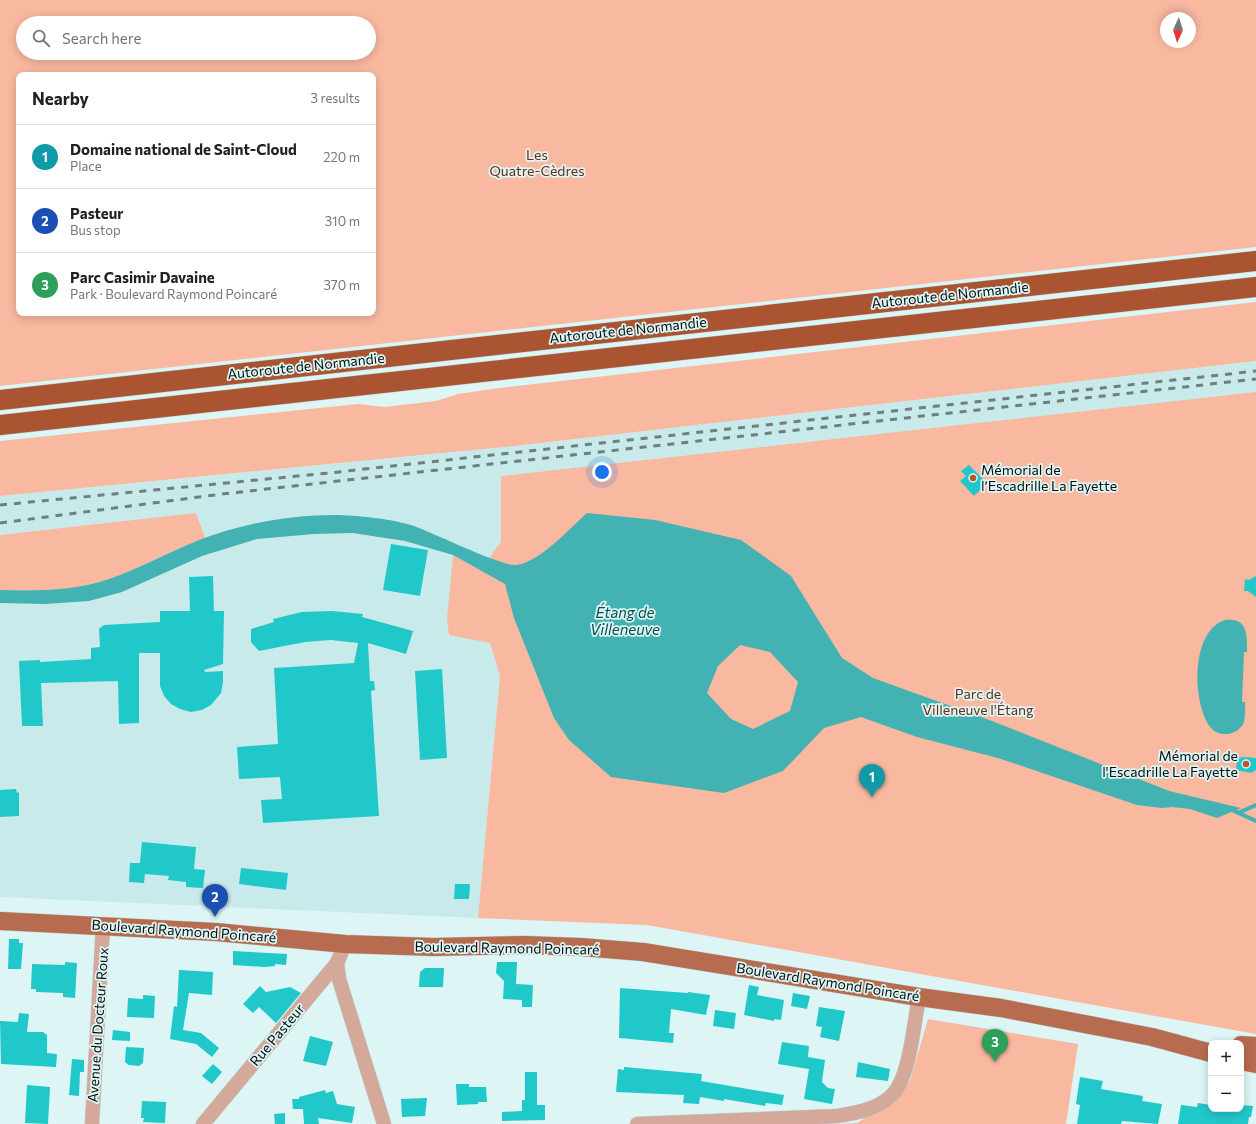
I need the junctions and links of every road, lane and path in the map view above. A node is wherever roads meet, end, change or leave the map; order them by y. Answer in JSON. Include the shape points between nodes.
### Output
{"nodes":[{"id":1,"x":1256,"y":261,"type":"edge"},
{"id":2,"x":1256,"y":287,"type":"edge"},
{"id":3,"x":0,"y":400,"type":"edge"},
{"id":4,"x":0,"y":425,"type":"edge"},
{"id":5,"x":0,"y":921,"type":"edge"},
{"id":6,"x":103,"y":925,"type":"junction"},
{"id":7,"x":345,"y":944,"type":"junction"},
{"id":8,"x":337,"y":963,"type":"junction"},
{"id":9,"x":919,"y":997,"type":"junction"},
{"id":10,"x":1152,"y":1037,"type":"junction"},
{"id":11,"x":1208,"y":1042,"type":"edge"},
{"id":12,"x":1244,"y":1045,"type":"edge"},
{"id":13,"x":1256,"y":1046,"type":"edge"},
{"id":14,"x":1208,"y":1052,"type":"edge"},
{"id":15,"x":1244,"y":1062,"type":"edge"},
{"id":16,"x":1256,"y":1064,"type":"edge"},
{"id":17,"x":92,"y":1124,"type":"edge"},
{"id":18,"x":203,"y":1124,"type":"edge"},
{"id":19,"x":384,"y":1124,"type":"edge"},
{"id":20,"x":637,"y":1124,"type":"edge"}],
"edges":[{"from":1,"to":3,"type":"highway","name":"Autoroute de Normandie"},
{"from":2,"to":4,"type":"highway","name":"Autoroute de Normandie"},
{"from":5,"to":6,"type":"main road","name":"Boulevard Raymond Poincaré"},
{"from":6,"to":7,"type":"main road","name":"Boulevard Raymond Poincaré"},
{"from":6,"to":17,"type":"street","name":"Avenue du Docteur Roux"},
{"from":7,"to":8,"type":"street","name":"Rue Pasteur"},
{"from":7,"to":9,"type":"main road","name":"Boulevard Raymond Poincaré","via":[[581,947],[644,952]]},
{"from":8,"to":18,"type":"street","name":"Rue Pasteur"},
{"from":8,"to":19,"type":"street"},
{"from":9,"to":10,"type":"main road","name":"Boulevard Raymond Poincaré","via":[[1001,1008]]},
{"from":9,"to":20,"type":"street","via":[[906,1072],[892,1096],[867,1110],[837,1116]]},
{"from":10,"to":11,"type":"main road","name":"Boulevard Raymond Poincaré"},
{"from":10,"to":14,"type":"main road","name":"Boulevard Raymond Poincaré"},
{"from":12,"to":13,"type":"main road"},
{"from":15,"to":16,"type":"main road"}]}
